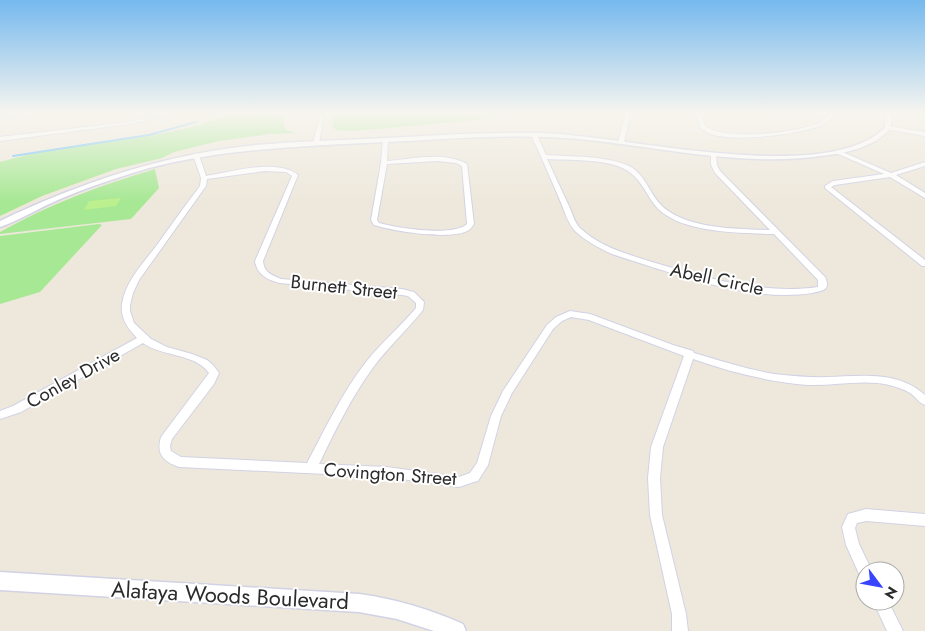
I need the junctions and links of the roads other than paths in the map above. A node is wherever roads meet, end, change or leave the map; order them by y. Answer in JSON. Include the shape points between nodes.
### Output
{"nodes":[{"id":1,"x":309,"y":143,"type":"edge"},
{"id":2,"x":386,"y":143,"type":"edge"},
{"id":3,"x":538,"y":143,"type":"edge"},
{"id":4,"x":631,"y":143,"type":"edge"},
{"id":5,"x":866,"y":143,"type":"edge"},
{"id":6,"x":838,"y":152,"type":"junction"},
{"id":7,"x":196,"y":155,"type":"junction"},
{"id":8,"x":714,"y":155,"type":"junction"},
{"id":9,"x":545,"y":157,"type":"junction"},
{"id":10,"x":384,"y":163,"type":"junction"},
{"id":11,"x":925,"y":164,"type":"edge"},
{"id":12,"x":890,"y":175,"type":"junction"},
{"id":13,"x":204,"y":178,"type":"junction"},
{"id":14,"x":925,"y":196,"type":"edge"},
{"id":15,"x":0,"y":224,"type":"edge"},
{"id":16,"x":776,"y":232,"type":"junction"},
{"id":17,"x":925,"y":264,"type":"edge"},
{"id":18,"x":144,"y":338,"type":"junction"},
{"id":19,"x":690,"y":353,"type":"junction"},
{"id":20,"x":925,"y":401,"type":"edge"},
{"id":21,"x":0,"y":415,"type":"edge"},
{"id":22,"x":310,"y":469,"type":"junction"},
{"id":23,"x":925,"y":520,"type":"edge"},
{"id":24,"x":861,"y":561,"type":"edge"},
{"id":25,"x":0,"y":581,"type":"edge"},
{"id":26,"x":885,"y":611,"type":"edge"},
{"id":27,"x":456,"y":631,"type":"edge"},
{"id":28,"x":680,"y":631,"type":"edge"},
{"id":29,"x":895,"y":631,"type":"edge"}],
"edges":[{"from":1,"to":7,"type":"street"},
{"from":2,"to":10,"type":"street"},
{"from":3,"to":9,"type":"street","name":"Abell Circle"},
{"from":4,"to":8,"type":"street"},
{"from":5,"to":6,"type":"street"},
{"from":6,"to":8,"type":"street","via":[[775,158]]},
{"from":6,"to":12,"type":"street"},
{"from":7,"to":13,"type":"street"},
{"from":7,"to":15,"type":"street","via":[[86,186]]},
{"from":8,"to":16,"type":"street","name":"Abell Circle","via":[[717,172]]},
{"from":9,"to":16,"type":"street","via":[[625,166],[634,172],[659,206],[680,219],[728,230]]},
{"from":9,"to":16,"type":"street","name":"Abell Circle","via":[[574,225],[598,245],[665,268],[734,286],[771,291],[811,292],[820,289],[822,279]]},
{"from":10,"to":10,"type":"street","via":[[374,220],[376,224],[386,228],[452,233],[469,228],[465,165],[462,162],[446,159]]},
{"from":11,"to":12,"type":"street"},
{"from":12,"to":14,"type":"street"},
{"from":12,"to":17,"type":"street","via":[[833,183],[827,187]]},
{"from":13,"to":18,"type":"street","name":"Covington Street","via":[[198,194],[127,295],[128,318]]},
{"from":13,"to":22,"type":"street","name":"Burnett Street","via":[[271,169],[287,170],[295,175],[259,261],[259,268],[271,278],[402,292],[411,294],[420,302],[420,308],[360,379]]},
{"from":18,"to":21,"type":"street","name":"Conley Drive","via":[[17,409]]},
{"from":18,"to":22,"type":"street","name":"Covington Street","via":[[167,351],[203,362],[214,373],[167,436],[166,454],[179,462]]},
{"from":19,"to":20,"type":"street","name":"Covington Street","via":[[736,369],[780,378],[882,380],[907,386]]},
{"from":19,"to":22,"type":"street","name":"Covington Street","via":[[590,317],[570,314],[550,327],[508,391],[496,416],[482,465],[474,477],[459,482],[387,472]]},
{"from":19,"to":28,"type":"street","via":[[657,447],[654,478],[656,514]]},
{"from":23,"to":24,"type":"street","via":[[866,515],[853,518],[848,527],[852,545]]},
{"from":25,"to":27,"type":"street","name":"Alafaya Woods Boulevard","via":[[387,606],[417,614]]},
{"from":26,"to":29,"type":"street"}]}
